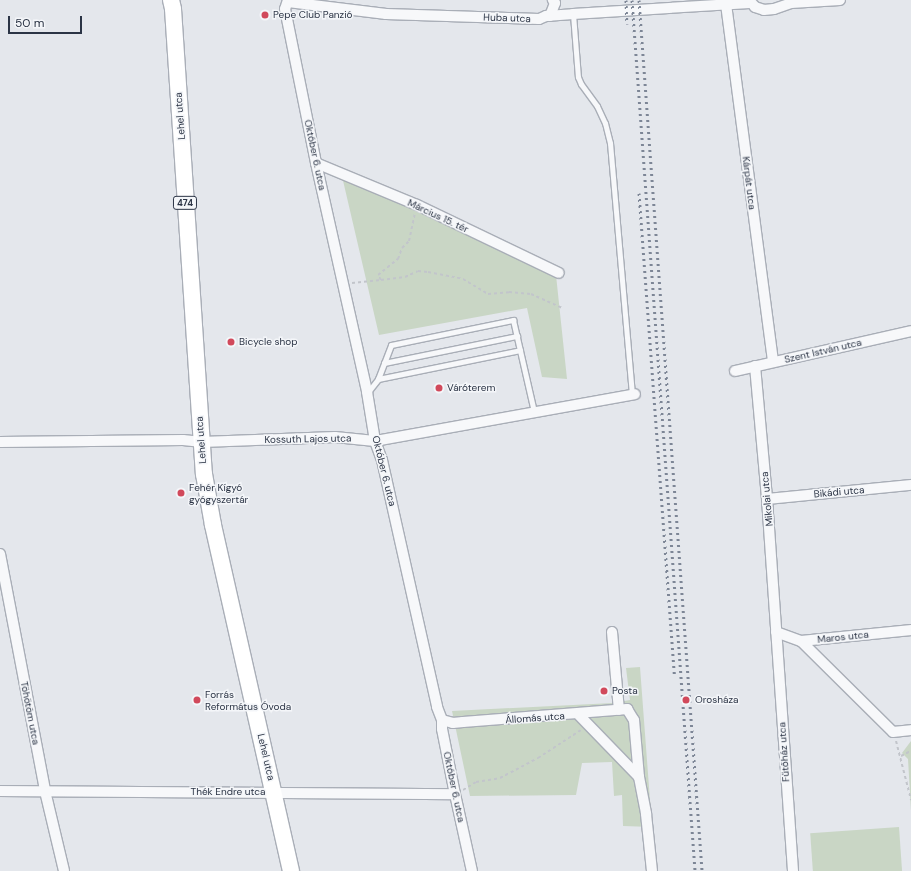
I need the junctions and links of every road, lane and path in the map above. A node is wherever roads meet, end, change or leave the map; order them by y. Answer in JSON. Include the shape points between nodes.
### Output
{"nodes":[{"id":1,"x":171,"y":0,"type":"edge"},
{"id":2,"x":553,"y":0,"type":"edge"},
{"id":3,"x":840,"y":0,"type":"edge"},
{"id":4,"x":288,"y":1,"type":"edge"},
{"id":5,"x":749,"y":1,"type":"edge"},
{"id":6,"x":726,"y":4,"type":"junction"},
{"id":7,"x":573,"y":14,"type":"junction"},
{"id":8,"x":548,"y":16,"type":"junction"},
{"id":9,"x":316,"y":163,"type":"junction"},
{"id":10,"x":417,"y":205,"type":"junction"},
{"id":11,"x":559,"y":272,"type":"dead end"},
{"id":12,"x":381,"y":280,"type":"junction"},
{"id":13,"x":343,"y":284,"type":"junction"},
{"id":14,"x":562,"y":308,"type":"dead end"},
{"id":15,"x":911,"y":331,"type":"edge"},
{"id":16,"x":517,"y":336,"type":"junction"},
{"id":17,"x":520,"y":350,"type":"junction"},
{"id":18,"x":773,"y":362,"type":"junction"},
{"id":19,"x":384,"y":363,"type":"junction"},
{"id":20,"x":754,"y":366,"type":"junction"},
{"id":21,"x":735,"y":371,"type":"dead end"},
{"id":22,"x":378,"y":379,"type":"junction"},
{"id":23,"x":367,"y":392,"type":"junction"},
{"id":24,"x":633,"y":394,"type":"joint"},
{"id":25,"x":534,"y":412,"type":"junction"},
{"id":26,"x":374,"y":441,"type":"junction"},
{"id":27,"x":0,"y":442,"type":"edge"},
{"id":28,"x":202,"y":442,"type":"junction"},
{"id":29,"x":911,"y":485,"type":"edge"},
{"id":30,"x":767,"y":499,"type":"junction"},
{"id":31,"x":0,"y":554,"type":"edge"},
{"id":32,"x":911,"y":630,"type":"edge"},
{"id":33,"x":612,"y":632,"type":"dead end"},
{"id":34,"x":776,"y":632,"type":"junction"},
{"id":35,"x":801,"y":642,"type":"junction"},
{"id":36,"x":623,"y":710,"type":"junction"},
{"id":37,"x":579,"y":715,"type":"junction"},
{"id":38,"x":442,"y":720,"type":"junction"},
{"id":39,"x":588,"y":726,"type":"junction"},
{"id":40,"x":911,"y":730,"type":"edge"},
{"id":41,"x":893,"y":732,"type":"junction"},
{"id":42,"x":911,"y":751,"type":"edge"},
{"id":43,"x":901,"y":756,"type":"junction"},
{"id":44,"x":639,"y":777,"type":"junction"},
{"id":45,"x":0,"y":791,"type":"edge"},
{"id":46,"x":46,"y":791,"type":"junction"},
{"id":47,"x":274,"y":793,"type":"junction"},
{"id":48,"x":455,"y":794,"type":"junction"},
{"id":49,"x":910,"y":796,"type":"edge"},
{"id":50,"x":911,"y":800,"type":"edge"},
{"id":51,"x":64,"y":871,"type":"edge"},
{"id":52,"x":292,"y":871,"type":"edge"},
{"id":53,"x":472,"y":871,"type":"edge"},
{"id":54,"x":652,"y":871,"type":"edge"},
{"id":55,"x":792,"y":871,"type":"edge"}],
"edges":[{"from":1,"to":28,"type":"main road","name":"Lehel utca","number":"474"},
{"from":2,"to":8,"type":"street","via":[[555,3]]},
{"from":3,"to":5,"type":"street","via":[[791,3],[764,10]]},
{"from":4,"to":8,"type":"street","name":"Huba utca","via":[[386,14],[539,20]]},
{"from":4,"to":9,"type":"street","name":"Október 6. utca","via":[[285,9]]},
{"from":5,"to":6,"type":"street","name":"Huba utca"},
{"from":6,"to":7,"type":"street","name":"Huba utca"},
{"from":6,"to":18,"type":"street","name":"Kárpát utca"},
{"from":7,"to":8,"type":"street","name":"Huba utca"},
{"from":7,"to":24,"type":"lane","via":[[578,77],[597,106],[610,143]]},
{"from":9,"to":10,"type":"street","name":"Március 15. tér"},
{"from":9,"to":13,"type":"street","name":"Október 6. utca"},
{"from":10,"to":11,"type":"street","name":"Március 15. tér"},
{"from":10,"to":12,"type":"path","via":[[409,241],[402,248],[398,259],[378,275]]},
{"from":12,"to":13,"type":"path"},
{"from":12,"to":14,"type":"path","via":[[405,277],[418,271],[428,272],[463,279],[488,294],[531,294]]},
{"from":13,"to":23,"type":"street","name":"Október 6. utca"},
{"from":15,"to":18,"type":"street","name":"Szent István utca"},
{"from":16,"to":17,"type":"lane"},
{"from":16,"to":19,"type":"lane"},
{"from":16,"to":19,"type":"lane","via":[[513,320],[391,344]]},
{"from":17,"to":22,"type":"lane"},
{"from":17,"to":25,"type":"lane"},
{"from":18,"to":20,"type":"street","name":"Szent István utca"},
{"from":19,"to":22,"type":"lane"},
{"from":20,"to":21,"type":"street","name":"Szent István utca"},
{"from":20,"to":30,"type":"street","name":"Mikolai utca"},
{"from":22,"to":23,"type":"lane"},
{"from":23,"to":26,"type":"street","name":"Október 6. utca"},
{"from":24,"to":25,"type":"street","name":"Kossuth Lajos utca"},
{"from":25,"to":26,"type":"street","name":"Kossuth Lajos utca"},
{"from":26,"to":28,"type":"street","name":"Kossuth Lajos utca","via":[[335,438]]},
{"from":26,"to":38,"type":"street","name":"Október 6. utca","via":[[382,460]]},
{"from":27,"to":28,"type":"street","name":"Kossuth Lajos utca"},
{"from":28,"to":47,"type":"main road","name":"Lehel utca","number":"474","via":[[204,474],[213,525]]},
{"from":29,"to":30,"type":"street","name":"Bikádi utca"},
{"from":30,"to":34,"type":"street","name":"Mikolai utca"},
{"from":31,"to":46,"type":"street","name":"Töhötöm utca"},
{"from":32,"to":35,"type":"street","name":"Maros utca"},
{"from":33,"to":36,"type":"street"},
{"from":34,"to":35,"type":"street","name":"Maros utca"},
{"from":34,"to":55,"type":"street","name":"Fűtőház utca"},
{"from":35,"to":41,"type":"street"},
{"from":36,"to":37,"type":"street","name":"Állomás utca"},
{"from":36,"to":44,"type":"street","via":[[634,720]]},
{"from":37,"to":38,"type":"street","name":"Állomás utca","via":[[458,722]]},
{"from":37,"to":39,"type":"street"},
{"from":38,"to":48,"type":"street","name":"Október 6. utca"},
{"from":39,"to":44,"type":"street"},
{"from":39,"to":48,"type":"path","via":[[538,758],[500,778],[476,782]]},
{"from":40,"to":41,"type":"street"},
{"from":41,"to":43,"type":"path"},
{"from":42,"to":43,"type":"path"},
{"from":43,"to":49,"type":"path"},
{"from":44,"to":54,"type":"street"},
{"from":45,"to":46,"type":"street","name":"Thék Endre utca"},
{"from":46,"to":47,"type":"street","name":"Thék Endre utca"},
{"from":46,"to":51,"type":"street","name":"Töhötöm utca"},
{"from":47,"to":48,"type":"street","name":"Thék Endre utca"},
{"from":47,"to":52,"type":"main road","name":"Lehel utca","number":"474"},
{"from":48,"to":53,"type":"street","name":"Október 6. utca"},
{"from":49,"to":50,"type":"path"}]}
